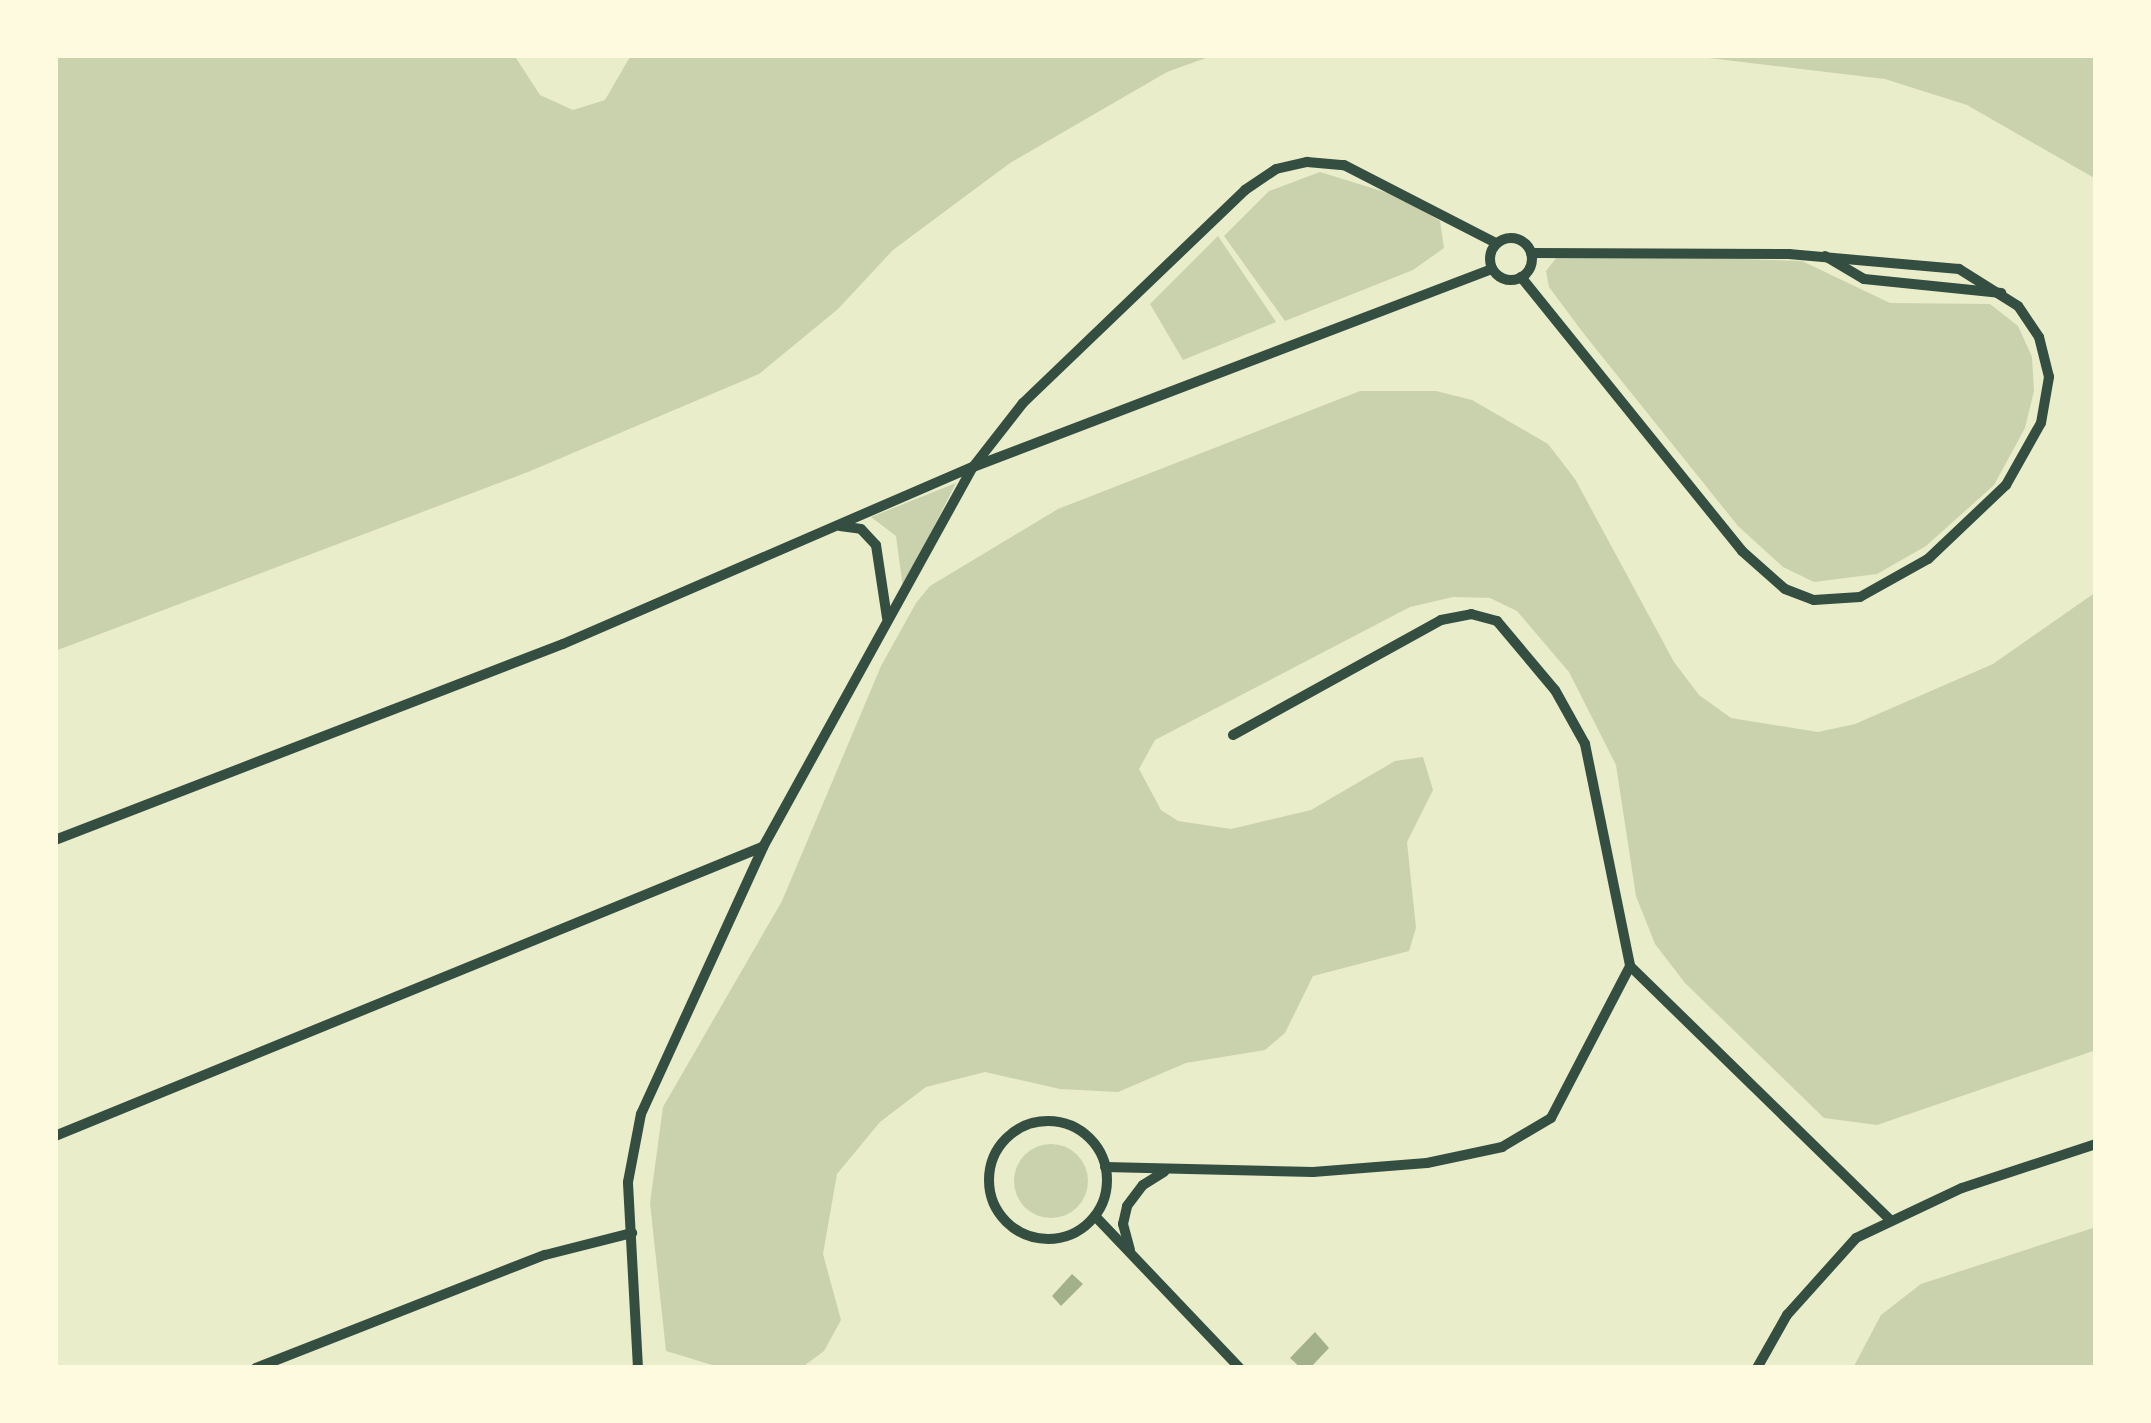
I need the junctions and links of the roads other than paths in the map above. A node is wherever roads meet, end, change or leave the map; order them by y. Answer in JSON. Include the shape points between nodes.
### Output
{"nodes":[{"id":1,"x":1496,"y":242,"type":"junction"},
{"id":2,"x":1531,"y":253,"type":"junction"},
{"id":3,"x":1824,"y":256,"type":"junction"},
{"id":4,"x":1492,"y":269,"type":"junction"},
{"id":5,"x":1522,"y":277,"type":"junction"},
{"id":6,"x":2002,"y":293,"type":"junction"},
{"id":7,"x":973,"y":467,"type":"junction"},
{"id":8,"x":834,"y":527,"type":"junction"},
{"id":9,"x":888,"y":619,"type":"junction"},
{"id":10,"x":1233,"y":735,"type":"dead end"},
{"id":11,"x":55,"y":840,"type":"edge"},
{"id":12,"x":763,"y":847,"type":"junction"},
{"id":13,"x":1630,"y":966,"type":"junction"},
{"id":14,"x":55,"y":1136,"type":"edge"},
{"id":15,"x":2096,"y":1144,"type":"edge"},
{"id":16,"x":1105,"y":1167,"type":"junction"},
{"id":17,"x":1170,"y":1170,"type":"junction"},
{"id":18,"x":1094,"y":1216,"type":"junction"},
{"id":19,"x":1890,"y":1220,"type":"junction"},
{"id":20,"x":632,"y":1233,"type":"junction"},
{"id":21,"x":1136,"y":1260,"type":"junction"},
{"id":22,"x":256,"y":1368,"type":"edge"},
{"id":23,"x":638,"y":1368,"type":"edge"},
{"id":24,"x":1240,"y":1368,"type":"edge"},
{"id":25,"x":1757,"y":1368,"type":"edge"}],
"edges":[{"from":1,"to":2,"type":"street","via":[[1515,238]]},
{"from":1,"to":4,"type":"street"},
{"from":1,"to":7,"type":"street","via":[[1344,165],[1307,162],[1276,169],[1245,190],[1023,403]]},
{"from":2,"to":3,"type":"street"},
{"from":2,"to":5,"type":"street"},
{"from":3,"to":6,"type":"street","via":[[1940,264]]},
{"from":3,"to":6,"type":"street","via":[[1864,279]]},
{"from":4,"to":5,"type":"street","via":[[1508,280]]},
{"from":4,"to":7,"type":"street"},
{"from":5,"to":6,"type":"street","via":[[1742,551],[1785,589],[1828,603],[1874,592],[1928,559],[1991,502],[2032,445],[2047,400],[2045,353],[2028,318]]},
{"from":7,"to":8,"type":"street"},
{"from":7,"to":9,"type":"street"},
{"from":8,"to":9,"type":"street","via":[[862,529],[876,545]]},
{"from":8,"to":11,"type":"street","via":[[563,644]]},
{"from":9,"to":12,"type":"street"},
{"from":10,"to":13,"type":"street","via":[[1441,620],[1471,614],[1497,621],[1555,690],[1585,744]]},
{"from":12,"to":14,"type":"street"},
{"from":12,"to":20,"type":"street","via":[[641,1114],[628,1182]]},
{"from":13,"to":17,"type":"street","via":[[1567,1093],[1551,1118],[1520,1141],[1427,1164],[1312,1172]]},
{"from":13,"to":19,"type":"street"},
{"from":15,"to":19,"type":"street"},
{"from":16,"to":17,"type":"street"},
{"from":16,"to":18,"type":"street","via":[[1106,1193]]},
{"from":16,"to":18,"type":"street","via":[[1090,1138],[1054,1121],[1011,1134],[990,1167],[995,1206],[1023,1234],[1062,1238]]},
{"from":17,"to":21,"type":"street","via":[[1137,1190],[1124,1214]]},
{"from":18,"to":21,"type":"street"},
{"from":19,"to":25,"type":"street","via":[[1831,1262],[1787,1315]]},
{"from":20,"to":22,"type":"street","via":[[545,1254]]},
{"from":20,"to":23,"type":"street"},
{"from":21,"to":24,"type":"street"}]}
